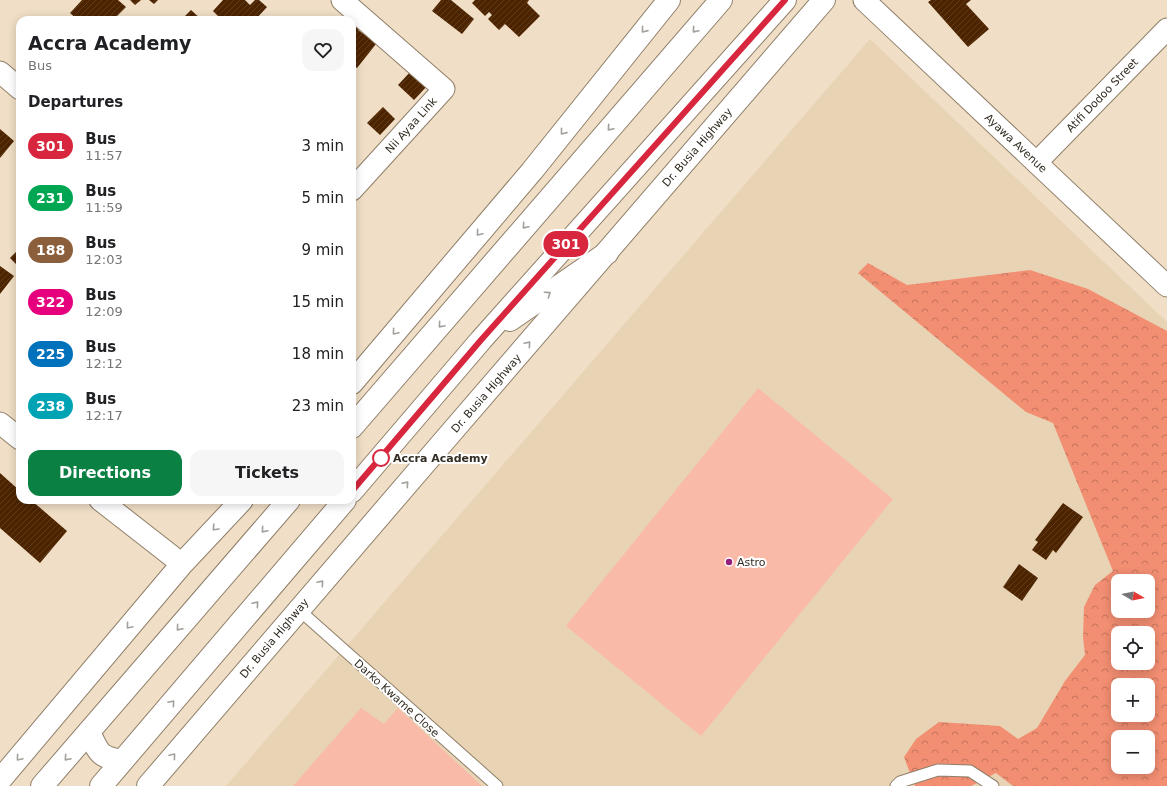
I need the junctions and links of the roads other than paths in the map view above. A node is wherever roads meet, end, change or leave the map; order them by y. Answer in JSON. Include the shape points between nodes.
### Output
{"nodes":[{"id":1,"x":342,"y":0,"type":"edge"},
{"id":2,"x":669,"y":0,"type":"edge"},
{"id":3,"x":721,"y":0,"type":"edge"},
{"id":4,"x":785,"y":0,"type":"edge"},
{"id":5,"x":824,"y":0,"type":"edge"},
{"id":6,"x":864,"y":0,"type":"edge"},
{"id":7,"x":1167,"y":29,"type":"edge"},
{"id":8,"x":0,"y":72,"type":"edge"},
{"id":9,"x":16,"y":86,"type":"edge"},
{"id":10,"x":1037,"y":162,"type":"junction"},
{"id":11,"x":356,"y":186,"type":"edge"},
{"id":12,"x":607,"y":253,"type":"junction"},
{"id":13,"x":1167,"y":286,"type":"edge"},
{"id":14,"x":481,"y":340,"type":"junction"},
{"id":15,"x":356,"y":378,"type":"edge"},
{"id":16,"x":356,"y":422,"type":"edge"},
{"id":17,"x":0,"y":423,"type":"edge"},
{"id":18,"x":16,"y":436,"type":"edge"},
{"id":19,"x":356,"y":486,"type":"edge"},
{"id":20,"x":105,"y":504,"type":"edge"},
{"id":21,"x":238,"y":504,"type":"edge"},
{"id":22,"x":286,"y":504,"type":"edge"},
{"id":23,"x":342,"y":504,"type":"edge"},
{"id":24,"x":182,"y":564,"type":"junction"},
{"id":25,"x":298,"y":609,"type":"junction"},
{"id":26,"x":89,"y":732,"type":"junction"},
{"id":27,"x":122,"y":762,"type":"junction"},
{"id":28,"x":0,"y":780,"type":"edge"},
{"id":29,"x":42,"y":786,"type":"edge"},
{"id":30,"x":101,"y":786,"type":"edge"},
{"id":31,"x":148,"y":786,"type":"edge"},
{"id":32,"x":496,"y":786,"type":"edge"},
{"id":33,"x":896,"y":786,"type":"edge"},
{"id":34,"x":993,"y":786,"type":"edge"}],
"edges":[{"from":1,"to":11,"type":"street","name":"Nii Ayaa Link","via":[[444,89]]},
{"from":2,"to":15,"type":"main road","one_way":true,"via":[[532,171]]},
{"from":3,"to":16,"type":"main road","one_way":true},
{"from":4,"to":14,"type":"main road"},
{"from":5,"to":12,"type":"main road","name":"Dr. Busia Highway"},
{"from":6,"to":10,"type":"street","name":"Ayawa Avenue"},
{"from":7,"to":10,"type":"street","name":"Atifi Dodoo Street"},
{"from":8,"to":9,"type":"street"},
{"from":10,"to":13,"type":"street","name":"Ayawa Avenue"},
{"from":14,"to":12,"type":"main road","one_way":true},
{"from":25,"to":12,"type":"main road","name":"Dr. Busia Highway","one_way":true},
{"from":14,"to":19,"type":"main road"},
{"from":17,"to":18,"type":"street"},
{"from":20,"to":24,"type":"street"},
{"from":21,"to":24,"type":"main road","one_way":true},
{"from":22,"to":26,"type":"main road","one_way":true},
{"from":27,"to":23,"type":"main road","one_way":true},
{"from":24,"to":28,"type":"main road","one_way":true},
{"from":31,"to":25,"type":"main road","name":"Dr. Busia Highway","one_way":true},
{"from":25,"to":32,"type":"lane","name":"Darko Kwame Close"},
{"from":26,"to":27,"type":"main road","via":[[100,754]]},
{"from":26,"to":29,"type":"main road","one_way":true},
{"from":27,"to":30,"type":"main road"},
{"from":33,"to":34,"type":"lane","via":[[900,782],[938,770],[970,771]]}]}
